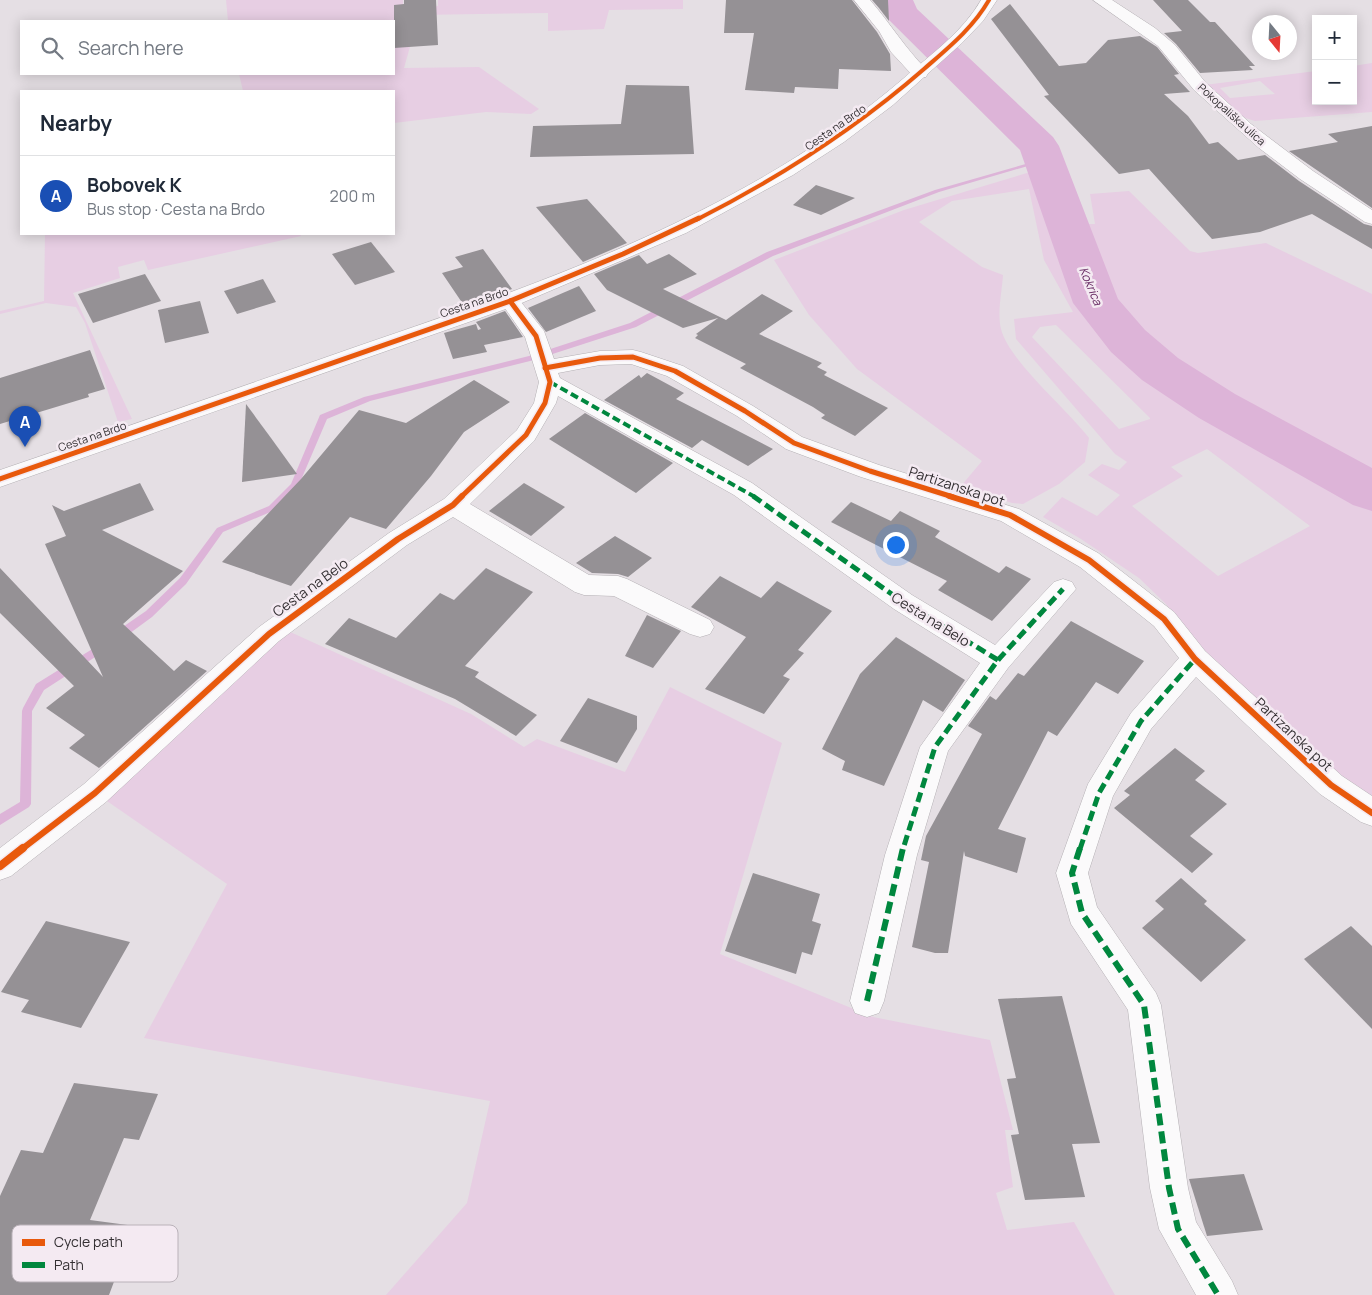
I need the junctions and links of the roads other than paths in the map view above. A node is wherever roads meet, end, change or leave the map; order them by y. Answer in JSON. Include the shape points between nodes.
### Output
{"nodes":[{"id":1,"x":862,"y":0,"type":"edge"},
{"id":2,"x":989,"y":0,"type":"edge"},
{"id":3,"x":1102,"y":0,"type":"edge"},
{"id":4,"x":920,"y":74,"type":"junction"},
{"id":5,"x":1372,"y":218,"type":"edge"},
{"id":6,"x":510,"y":300,"type":"junction"},
{"id":7,"x":548,"y":375,"type":"junction"},
{"id":8,"x":0,"y":479,"type":"edge"},
{"id":9,"x":453,"y":505,"type":"junction"},
{"id":10,"x":1063,"y":589,"type":"dead end"},
{"id":11,"x":700,"y":627,"type":"dead end"},
{"id":12,"x":1195,"y":659,"type":"junction"},
{"id":13,"x":998,"y":660,"type":"junction"},
{"id":14,"x":1372,"y":813,"type":"edge"},
{"id":15,"x":0,"y":866,"type":"edge"},
{"id":16,"x":868,"y":1001,"type":"dead end"},
{"id":17,"x":1218,"y":1295,"type":"edge"}],
"edges":[{"from":1,"to":4,"type":"street","via":[[886,29],[897,49]]},
{"from":2,"to":4,"type":"street","name":"Cesta na Brdo","via":[[974,23]]},
{"from":3,"to":5,"type":"street","name":"Pokopališka ulica","via":[[1138,22],[1165,44],[1204,91],[1262,142],[1323,188]]},
{"from":4,"to":6,"type":"street","name":"Cesta na Brdo","via":[[848,131],[748,193],[592,268]]},
{"from":6,"to":7,"type":"street","via":[[536,336]]},
{"from":6,"to":8,"type":"street","name":"Cesta na Brdo"},
{"from":7,"to":9,"type":"street","name":"Cesta na Belo","via":[[545,403],[526,436]]},
{"from":7,"to":12,"type":"street","name":"Partizanska pot","via":[[600,358],[633,357],[675,371],[794,443],[870,471],[1010,515],[1089,560],[1164,619]]},
{"from":7,"to":13,"type":"street","name":"Cesta na Belo","via":[[743,489],[903,602]]},
{"from":9,"to":11,"type":"street","via":[[584,585],[618,586]]},
{"from":9,"to":15,"type":"street","name":"Cesta na Belo","via":[[398,539],[269,634],[95,792]]},
{"from":10,"to":13,"type":"street"},
{"from":12,"to":14,"type":"street","name":"Partizanska pot","via":[[1331,786]]},
{"from":12,"to":17,"type":"street","via":[[1141,721],[1099,793],[1072,873],[1082,913],[1144,1005],[1169,1188],[1178,1229]]},
{"from":13,"to":16,"type":"street","via":[[935,747],[902,855]]}]}
